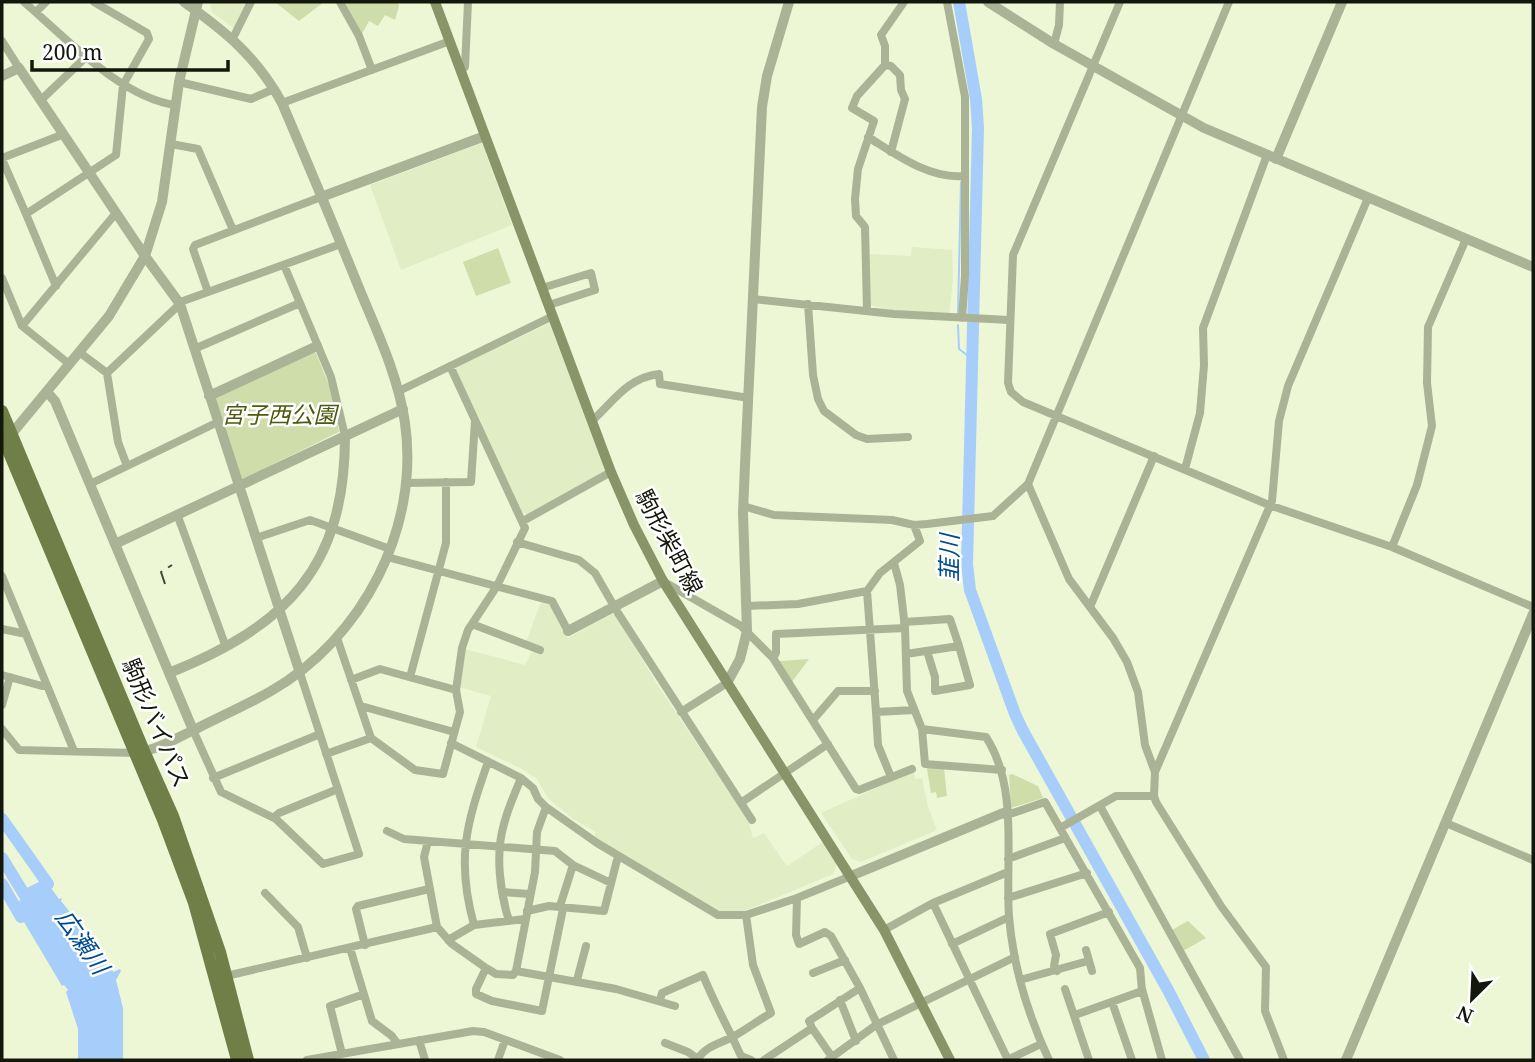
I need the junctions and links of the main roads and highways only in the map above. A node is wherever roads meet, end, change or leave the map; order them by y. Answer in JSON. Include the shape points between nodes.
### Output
{"nodes":[{"id":1,"x":435,"y":2,"type":"edge"},
{"id":2,"x":2,"y":411,"type":"edge"},
{"id":3,"x":5,"y":439,"type":"edge"},
{"id":4,"x":139,"y":752,"type":"junction"},
{"id":5,"x":237,"y":1060,"type":"edge"},
{"id":6,"x":247,"y":1060,"type":"edge"},
{"id":7,"x":950,"y":1060,"type":"edge"}],
"edges":[{"from":1,"to":7,"type":"main road","name":"駒形柴町線","via":[[634,526],[663,581],[884,930]]},
{"from":2,"to":3,"type":"main road","name":"駒形バイパス"},
{"from":3,"to":4,"type":"main road","name":"駒形バイパス"},
{"from":4,"to":5,"type":"main road","name":"駒形バイパス","via":[[194,903]]},
{"from":4,"to":6,"type":"main road","name":"駒形バイパス","via":[[173,816],[203,898]]}]}
